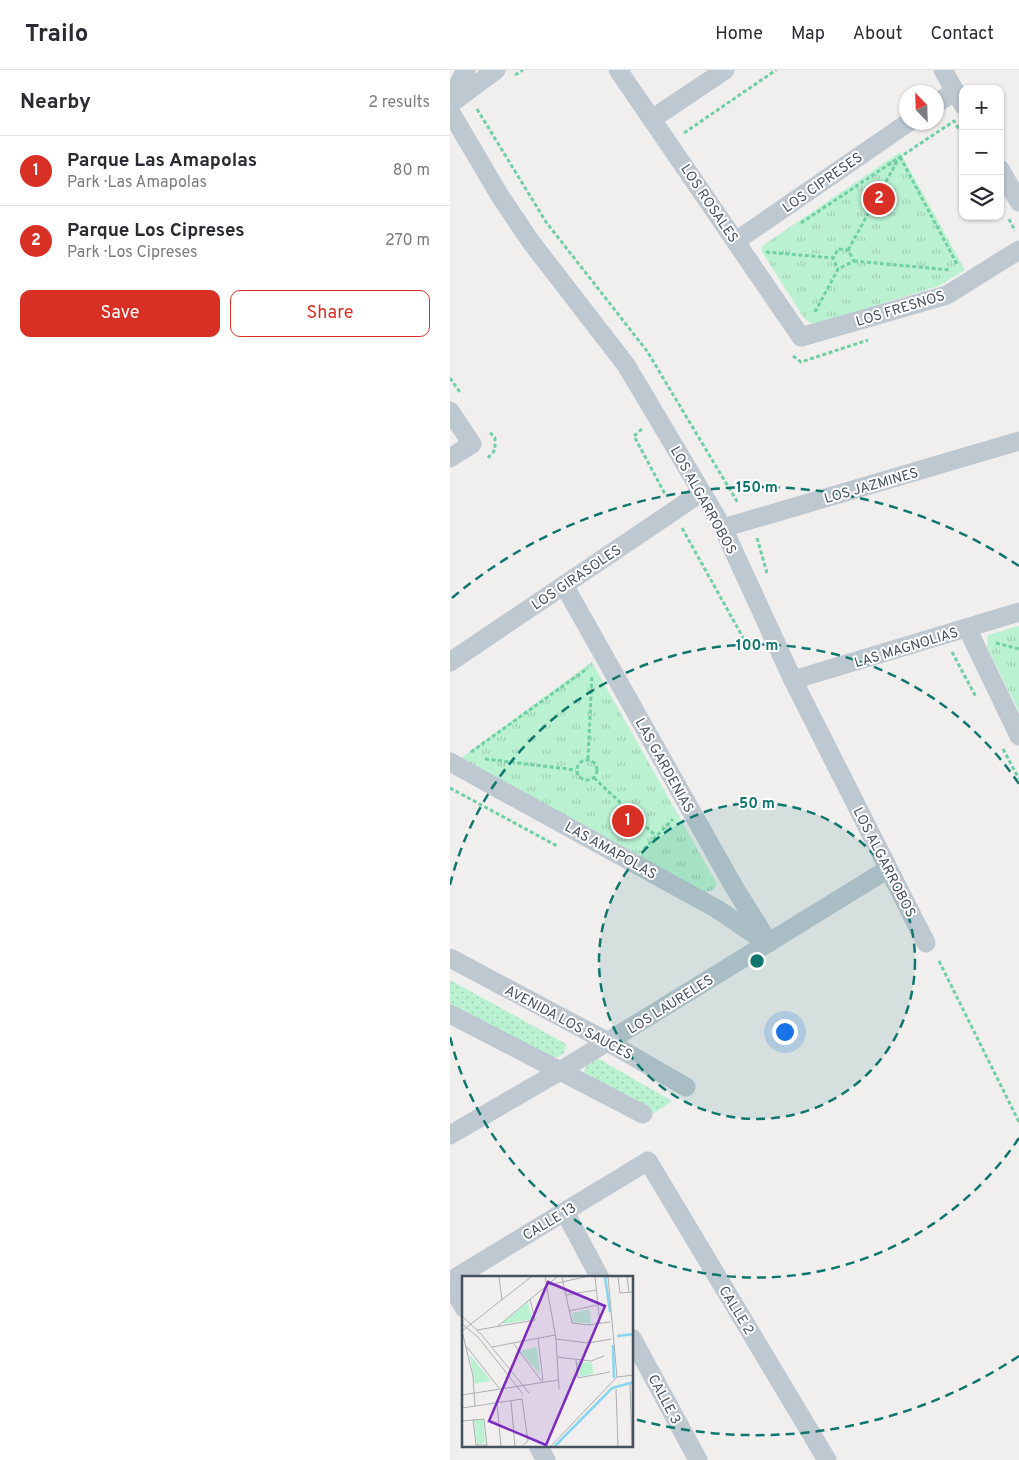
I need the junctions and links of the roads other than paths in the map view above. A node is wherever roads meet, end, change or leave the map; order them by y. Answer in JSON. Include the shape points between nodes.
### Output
{"nodes":[{"id":1,"x":466,"y":70,"type":"edge"},
{"id":2,"x":496,"y":70,"type":"edge"},
{"id":3,"x":618,"y":70,"type":"edge"},
{"id":4,"x":726,"y":70,"type":"edge"},
{"id":5,"x":943,"y":70,"type":"edge"},
{"id":6,"x":959,"y":98,"type":"edge"},
{"id":7,"x":450,"y":102,"type":"edge"},
{"id":8,"x":944,"y":102,"type":"edge"},
{"id":9,"x":450,"y":111,"type":"edge"},
{"id":10,"x":652,"y":119,"type":"junction"},
{"id":11,"x":899,"y":129,"type":"edge"},
{"id":12,"x":1003,"y":175,"type":"edge"},
{"id":13,"x":1019,"y":202,"type":"edge"},
{"id":14,"x":736,"y":242,"type":"junction"},
{"id":15,"x":1019,"y":250,"type":"edge"},
{"id":16,"x":801,"y":337,"type":"joint"},
{"id":17,"x":450,"y":411,"type":"edge"},
{"id":18,"x":1019,"y":442,"type":"edge"},
{"id":19,"x":450,"y":458,"type":"edge"},
{"id":20,"x":702,"y":492,"type":"junction"},
{"id":21,"x":723,"y":528,"type":"junction"},
{"id":22,"x":564,"y":585,"type":"junction"},
{"id":23,"x":1019,"y":612,"type":"edge"},
{"id":24,"x":967,"y":628,"type":"junction"},
{"id":25,"x":450,"y":662,"type":"edge"},
{"id":26,"x":793,"y":680,"type":"junction"},
{"id":27,"x":1019,"y":736,"type":"edge"},
{"id":28,"x":450,"y":762,"type":"edge"},
{"id":29,"x":888,"y":869,"type":"junction"},
{"id":30,"x":769,"y":943,"type":"junction"},
{"id":31,"x":926,"y":943,"type":"dead end"},
{"id":32,"x":450,"y":958,"type":"edge"},
{"id":33,"x":450,"y":1014,"type":"edge"},
{"id":34,"x":608,"y":1042,"type":"junction"},
{"id":35,"x":560,"y":1072,"type":"junction"},
{"id":36,"x":686,"y":1086,"type":"dead end"},
{"id":37,"x":643,"y":1114,"type":"dead end"},
{"id":38,"x":450,"y":1135,"type":"edge"},
{"id":39,"x":648,"y":1161,"type":"joint"},
{"id":40,"x":565,"y":1212,"type":"junction"},
{"id":41,"x":599,"y":1276,"type":"edge"},
{"id":42,"x":450,"y":1282,"type":"edge"},
{"id":43,"x":462,"y":1304,"type":"edge"},
{"id":44,"x":634,"y":1342,"type":"edge"},
{"id":45,"x":539,"y":1448,"type":"edge"},
{"id":46,"x":546,"y":1460,"type":"edge"},
{"id":47,"x":698,"y":1460,"type":"edge"},
{"id":48,"x":827,"y":1460,"type":"edge"}],
"edges":[{"from":1,"to":7,"type":"street"},
{"from":2,"to":7,"type":"street"},
{"from":3,"to":10,"type":"street","name":"LOS ROSALES"},
{"from":4,"to":10,"type":"street"},
{"from":5,"to":6,"type":"street"},
{"from":6,"to":8,"type":"street"},
{"from":9,"to":20,"type":"street","name":"LOS ALGARROBOS","via":[[531,242],[626,365]]},
{"from":10,"to":14,"type":"street","name":"LOS ROSALES"},
{"from":11,"to":14,"type":"street","name":"LOS CIPRESES"},
{"from":12,"to":13,"type":"street"},
{"from":14,"to":16,"type":"street","name":"LOS ROSALES"},
{"from":15,"to":16,"type":"street","name":"LOS FRESNOS","via":[[947,295]]},
{"from":17,"to":19,"type":"street","via":[[472,444]]},
{"from":18,"to":21,"type":"street","name":"LOS JAZMINES"},
{"from":20,"to":21,"type":"street","name":"LOS ALGARROBOS"},
{"from":20,"to":22,"type":"street","name":"LOS GIRASOLES"},
{"from":21,"to":26,"type":"street","name":"LOS ALGARROBOS"},
{"from":22,"to":25,"type":"street","name":"LOS GIRASOLES"},
{"from":22,"to":30,"type":"street","name":"LAS GARDENIAS","via":[[734,888]]},
{"from":23,"to":24,"type":"street","name":"LAS MAGNOLIAS"},
{"from":24,"to":26,"type":"street","name":"LAS MAGNOLIAS"},
{"from":24,"to":27,"type":"street"},
{"from":26,"to":29,"type":"street","name":"LOS ALGARROBOS"},
{"from":28,"to":30,"type":"street","name":"LAS AMAPOLAS","via":[[717,909]]},
{"from":29,"to":30,"type":"street","name":"LOS LAURELES"},
{"from":29,"to":31,"type":"street","name":"LOS ALGARROBOS"},
{"from":30,"to":34,"type":"street","name":"LOS LAURELES"},
{"from":32,"to":34,"type":"street","name":"AVENIDA LOS SAUCES"},
{"from":33,"to":35,"type":"street"},
{"from":34,"to":35,"type":"street","name":"LOS LAURELES"},
{"from":34,"to":36,"type":"street","name":"AVENIDA LOS SAUCES"},
{"from":35,"to":37,"type":"street"},
{"from":35,"to":38,"type":"street","name":"LOS LAURELES"},
{"from":39,"to":40,"type":"street","name":"CALLE 13"},
{"from":39,"to":48,"type":"street","name":"CALLE 2"},
{"from":40,"to":41,"type":"street"},
{"from":40,"to":42,"type":"street","name":"CALLE 13"},
{"from":42,"to":43,"type":"street"},
{"from":44,"to":47,"type":"street","name":"CALLE 3"},
{"from":45,"to":46,"type":"street"}]}
